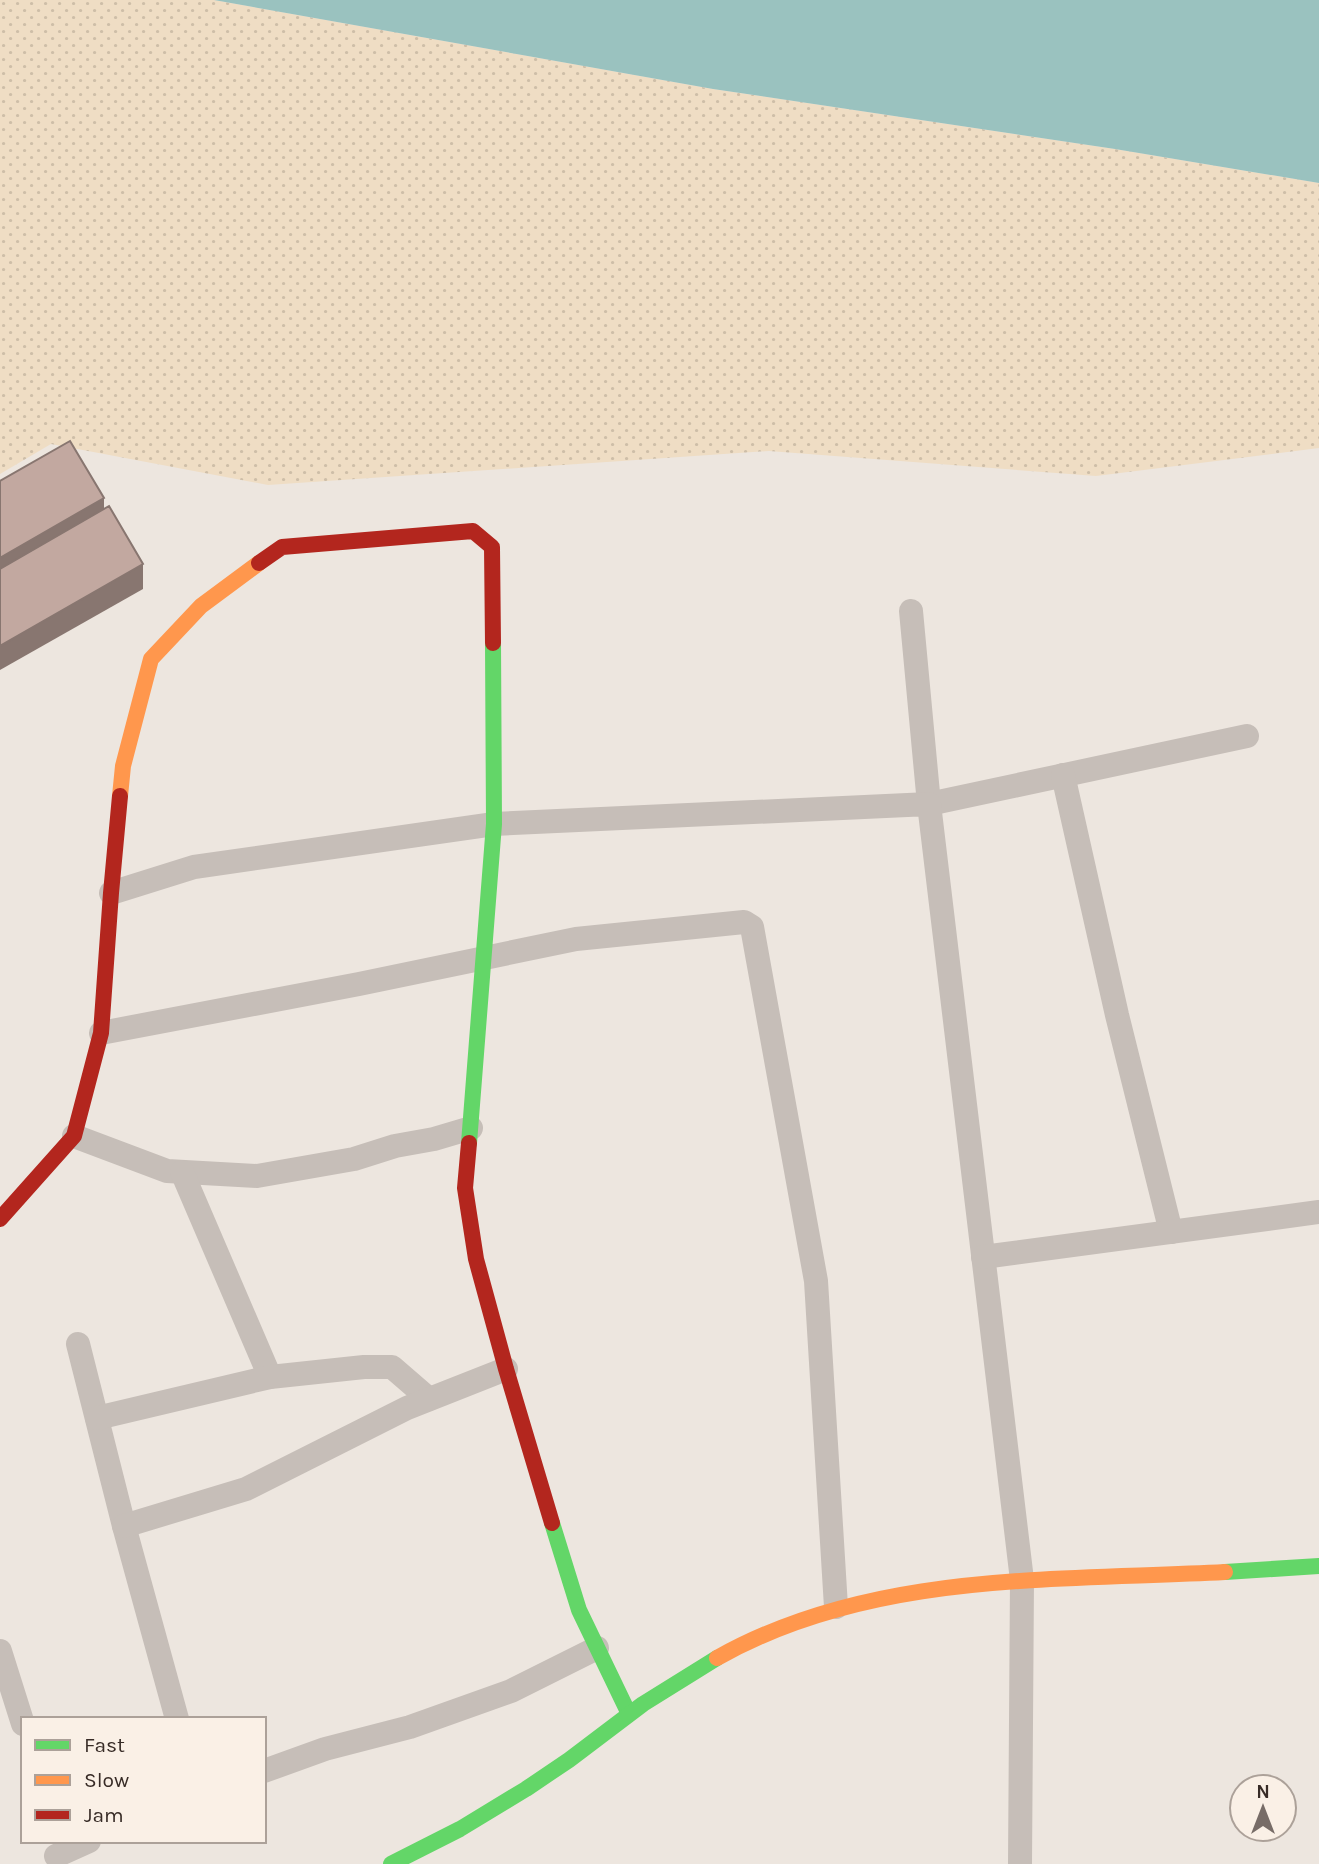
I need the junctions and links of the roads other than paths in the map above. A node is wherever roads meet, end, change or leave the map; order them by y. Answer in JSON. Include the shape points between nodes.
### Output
{"nodes":[{"id":1,"x":911,"y":611,"type":"dead end"},
{"id":2,"x":1247,"y":736,"type":"dead end"},
{"id":3,"x":1063,"y":775,"type":"junction"},
{"id":4,"x":929,"y":804,"type":"junction"},
{"id":5,"x":494,"y":824,"type":"junction"},
{"id":6,"x":111,"y":893,"type":"junction"},
{"id":7,"x":485,"y":958,"type":"junction"},
{"id":8,"x":101,"y":1033,"type":"junction"},
{"id":9,"x":471,"y":1128,"type":"junction"},
{"id":10,"x":74,"y":1136,"type":"junction"},
{"id":11,"x":182,"y":1172,"type":"junction"},
{"id":12,"x":1319,"y":1212,"type":"edge"},
{"id":13,"x":0,"y":1219,"type":"edge"},
{"id":14,"x":1171,"y":1232,"type":"junction"},
{"id":15,"x":983,"y":1257,"type":"junction"},
{"id":16,"x":78,"y":1344,"type":"dead end"},
{"id":17,"x":506,"y":1369,"type":"junction"},
{"id":18,"x":270,"y":1377,"type":"junction"},
{"id":19,"x":429,"y":1399,"type":"junction"},
{"id":20,"x":97,"y":1419,"type":"junction"},
{"id":21,"x":124,"y":1526,"type":"junction"},
{"id":22,"x":1319,"y":1566,"type":"edge"},
{"id":23,"x":1022,"y":1580,"type":"junction"},
{"id":24,"x":836,"y":1607,"type":"junction"},
{"id":25,"x":597,"y":1648,"type":"junction"},
{"id":26,"x":0,"y":1651,"type":"edge"},
{"id":27,"x":629,"y":1714,"type":"junction"},
{"id":28,"x":176,"y":1717,"type":"edge"},
{"id":29,"x":21,"y":1718,"type":"edge"},
{"id":30,"x":266,"y":1770,"type":"edge"},
{"id":31,"x":84,"y":1843,"type":"edge"},
{"id":32,"x":55,"y":1854,"type":"edge"},
{"id":33,"x":391,"y":1864,"type":"edge"},
{"id":34,"x":1020,"y":1864,"type":"edge"}],
"edges":[{"from":1,"to":4,"type":"street"},
{"from":2,"to":3,"type":"street"},
{"from":3,"to":4,"type":"street"},
{"from":3,"to":14,"type":"street"},
{"from":4,"to":5,"type":"street"},
{"from":4,"to":15,"type":"street"},
{"from":5,"to":6,"type":"street","via":[[194,867]]},
{"from":5,"to":6,"type":"street","via":[[492,547],[473,531],[282,547],[201,606],[151,659],[123,766]]},
{"from":5,"to":7,"type":"street"},
{"from":6,"to":8,"type":"street"},
{"from":7,"to":8,"type":"street"},
{"from":7,"to":9,"type":"street"},
{"from":7,"to":24,"type":"street","via":[[576,939],[744,922],[752,927],[816,1281]]},
{"from":8,"to":10,"type":"street"},
{"from":9,"to":11,"type":"street","via":[[354,1159],[257,1176]]},
{"from":9,"to":17,"type":"street","via":[[465,1188],[476,1259]]},
{"from":10,"to":11,"type":"street","via":[[167,1171]]},
{"from":10,"to":13,"type":"street"},
{"from":11,"to":18,"type":"street"},
{"from":12,"to":14,"type":"street"},
{"from":14,"to":15,"type":"street"},
{"from":15,"to":23,"type":"street"},
{"from":16,"to":20,"type":"street"},
{"from":17,"to":19,"type":"street"},
{"from":17,"to":25,"type":"street","via":[[579,1610]]},
{"from":18,"to":19,"type":"street","via":[[392,1367]]},
{"from":18,"to":20,"type":"street"},
{"from":19,"to":21,"type":"street","via":[[246,1489]]},
{"from":20,"to":21,"type":"street"},
{"from":21,"to":28,"type":"street"},
{"from":22,"to":23,"type":"street"},
{"from":23,"to":24,"type":"street"},
{"from":23,"to":34,"type":"street"},
{"from":24,"to":27,"type":"street","via":[[756,1637]]},
{"from":25,"to":27,"type":"street"},
{"from":25,"to":30,"type":"street","via":[[511,1691]]},
{"from":26,"to":29,"type":"street"},
{"from":27,"to":33,"type":"street","via":[[502,1805]]},
{"from":31,"to":32,"type":"street"}]}
